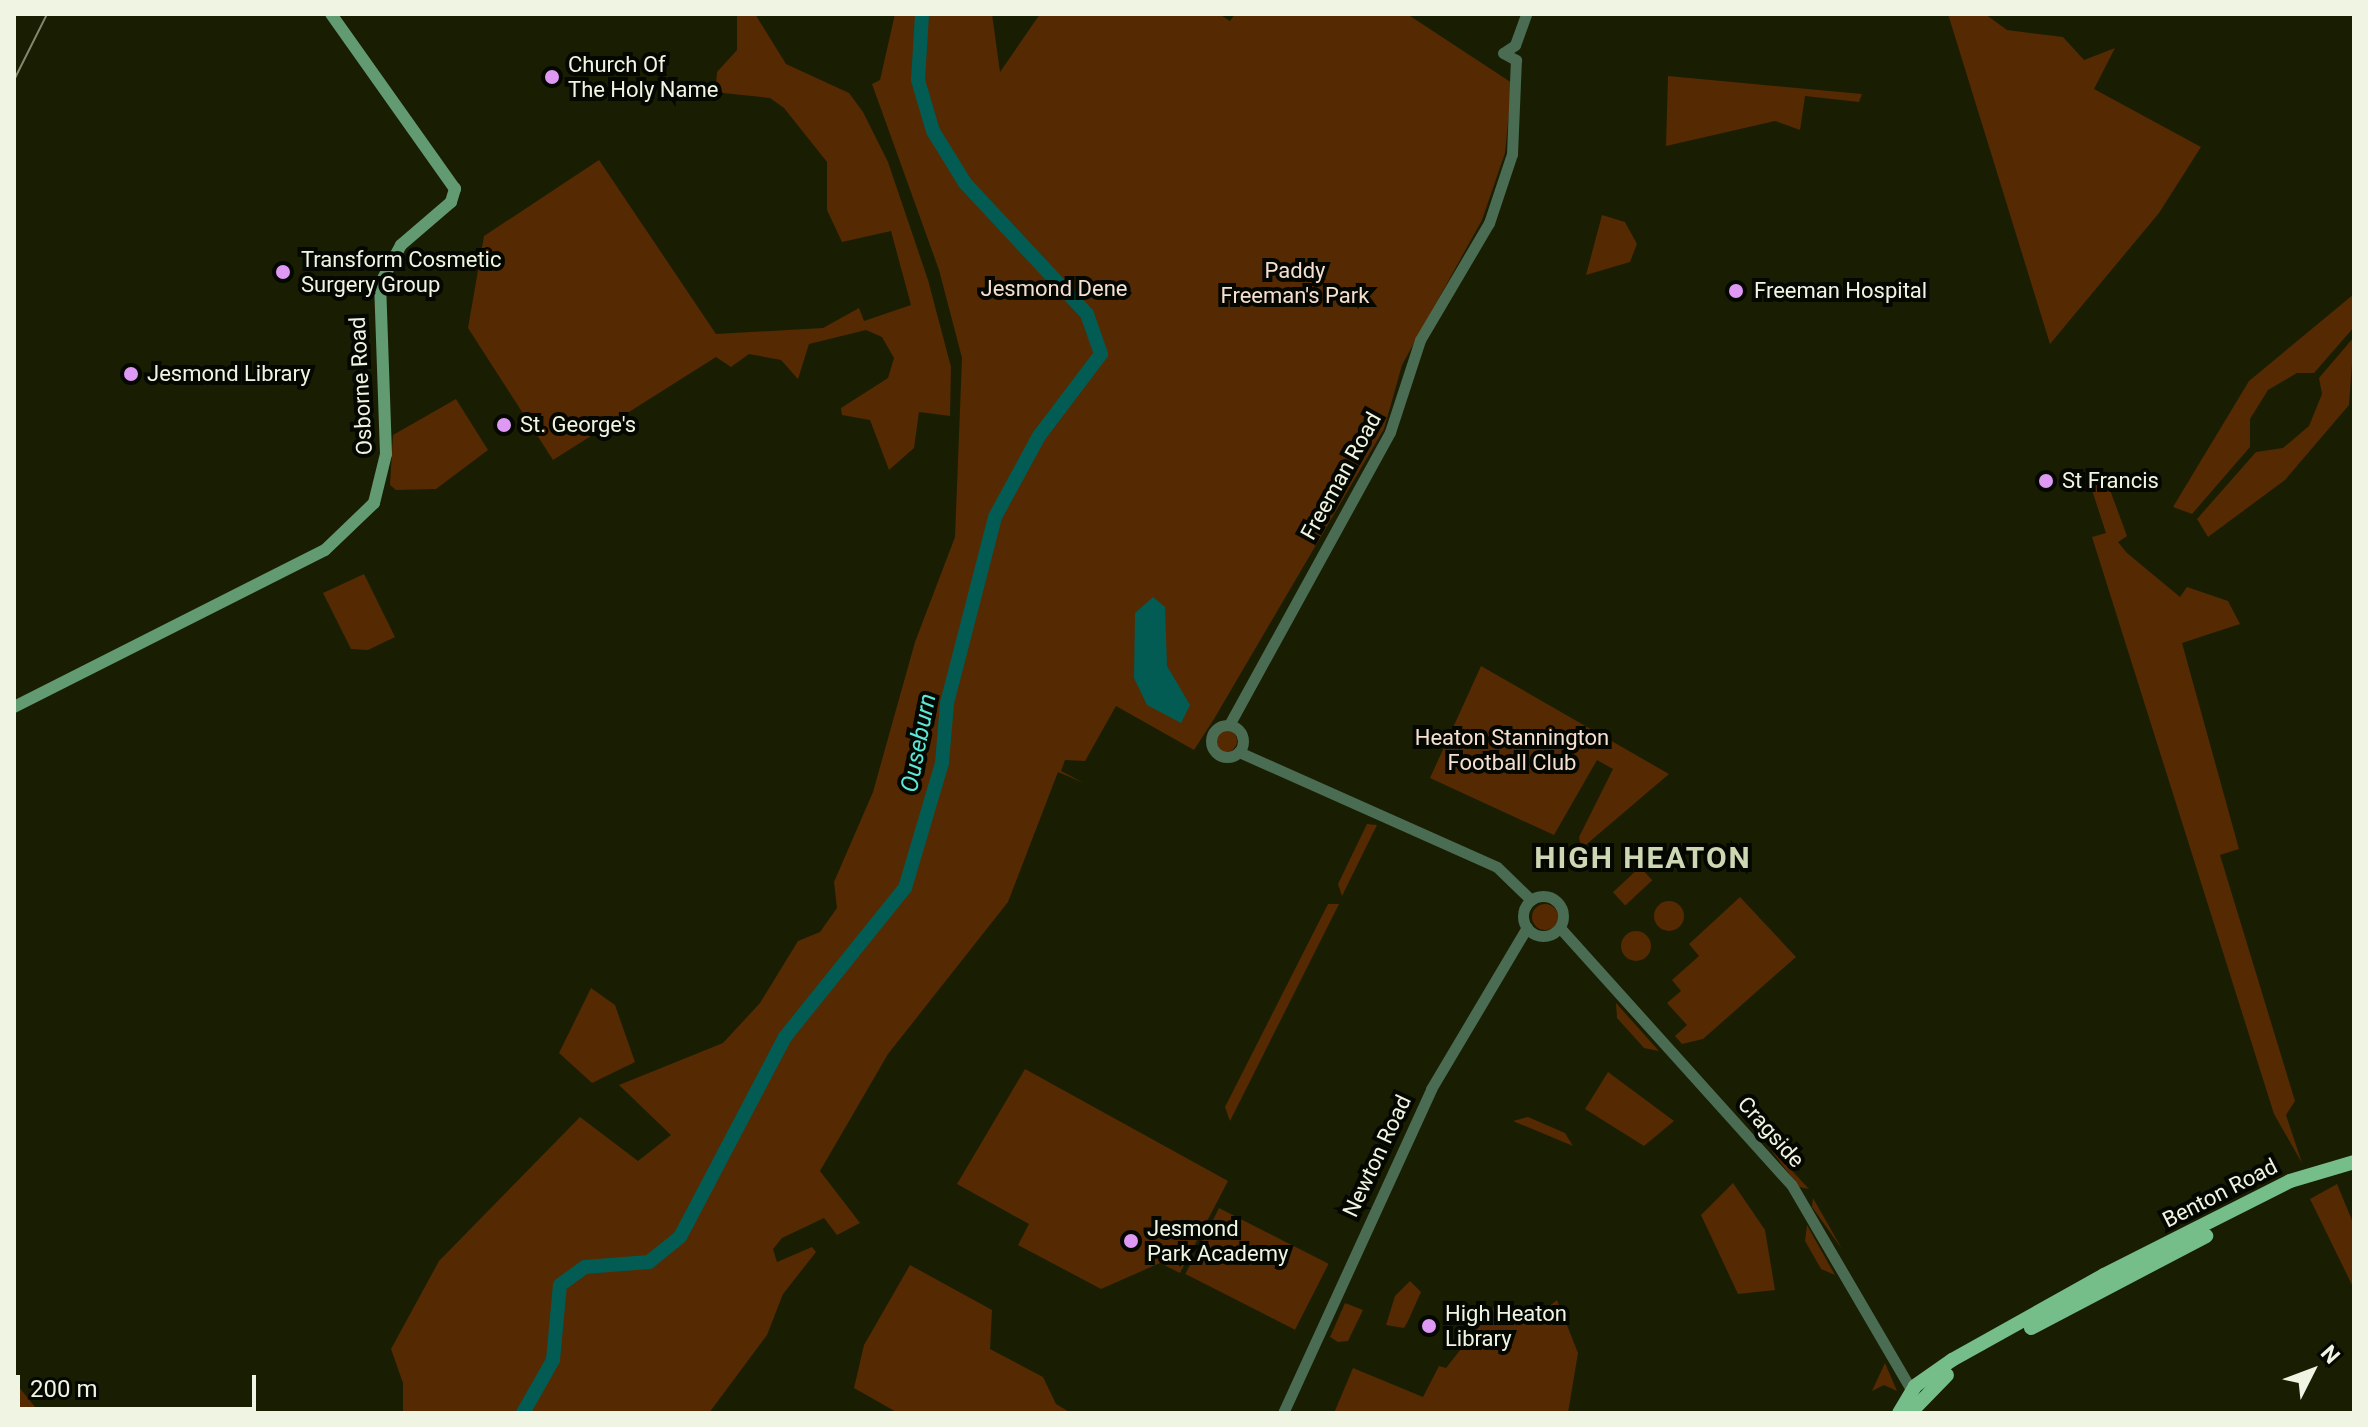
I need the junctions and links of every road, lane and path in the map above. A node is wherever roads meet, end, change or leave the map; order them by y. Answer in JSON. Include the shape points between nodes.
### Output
{"nodes":[{"id":1,"x":331,"y":14,"type":"edge"},
{"id":2,"x":1526,"y":14,"type":"edge"},
{"id":3,"x":14,"y":707,"type":"edge"},
{"id":4,"x":1229,"y":725,"type":"junction"},
{"id":5,"x":1239,"y":752,"type":"junction"},
{"id":6,"x":1530,"y":899,"type":"junction"},
{"id":7,"x":1527,"y":927,"type":"junction"},
{"id":8,"x":1561,"y":929,"type":"junction"},
{"id":9,"x":2354,"y":1162,"type":"edge"},
{"id":10,"x":2354,"y":1171,"type":"edge"},
{"id":11,"x":2108,"y":1282,"type":"junction"},
{"id":12,"x":1919,"y":1396,"type":"edge"},
{"id":13,"x":1283,"y":1413,"type":"edge"},
{"id":14,"x":1899,"y":1413,"type":"edge"}],
"edges":[{"from":1,"to":3,"type":"main road","name":"Osborne Road","via":[[455,189],[451,202],[401,245],[380,284],[386,454],[374,503],[325,550]]},
{"from":2,"to":4,"type":"street","name":"Freeman Road","via":[[1515,45],[1512,154],[1489,223],[1420,340],[1390,432]]},
{"from":4,"to":5,"type":"street","via":[[1242,737]]},
{"from":4,"to":5,"type":"street","via":[[1214,731],[1211,747],[1227,758]]},
{"from":5,"to":6,"type":"street","via":[[1497,867]]},
{"from":6,"to":7,"type":"street","via":[[1522,913]]},
{"from":6,"to":8,"type":"street","via":[[1560,906]]},
{"from":7,"to":8,"type":"street","via":[[1548,936]]},
{"from":7,"to":13,"type":"street","name":"Newton Road","via":[[1431,1089]]},
{"from":8,"to":12,"type":"street","name":"Cragside","via":[[1800,1196]]},
{"from":9,"to":11,"type":"main road","name":"Benton Road","via":[[2290,1181]]},
{"from":10,"to":11,"type":"main road","name":"Benton Road","via":[[2282,1194]]},
{"from":11,"to":12,"type":"main road","name":"Benton Road","via":[[1966,1351]]},
{"from":12,"to":14,"type":"main road","name":"Benton Road"}]}
